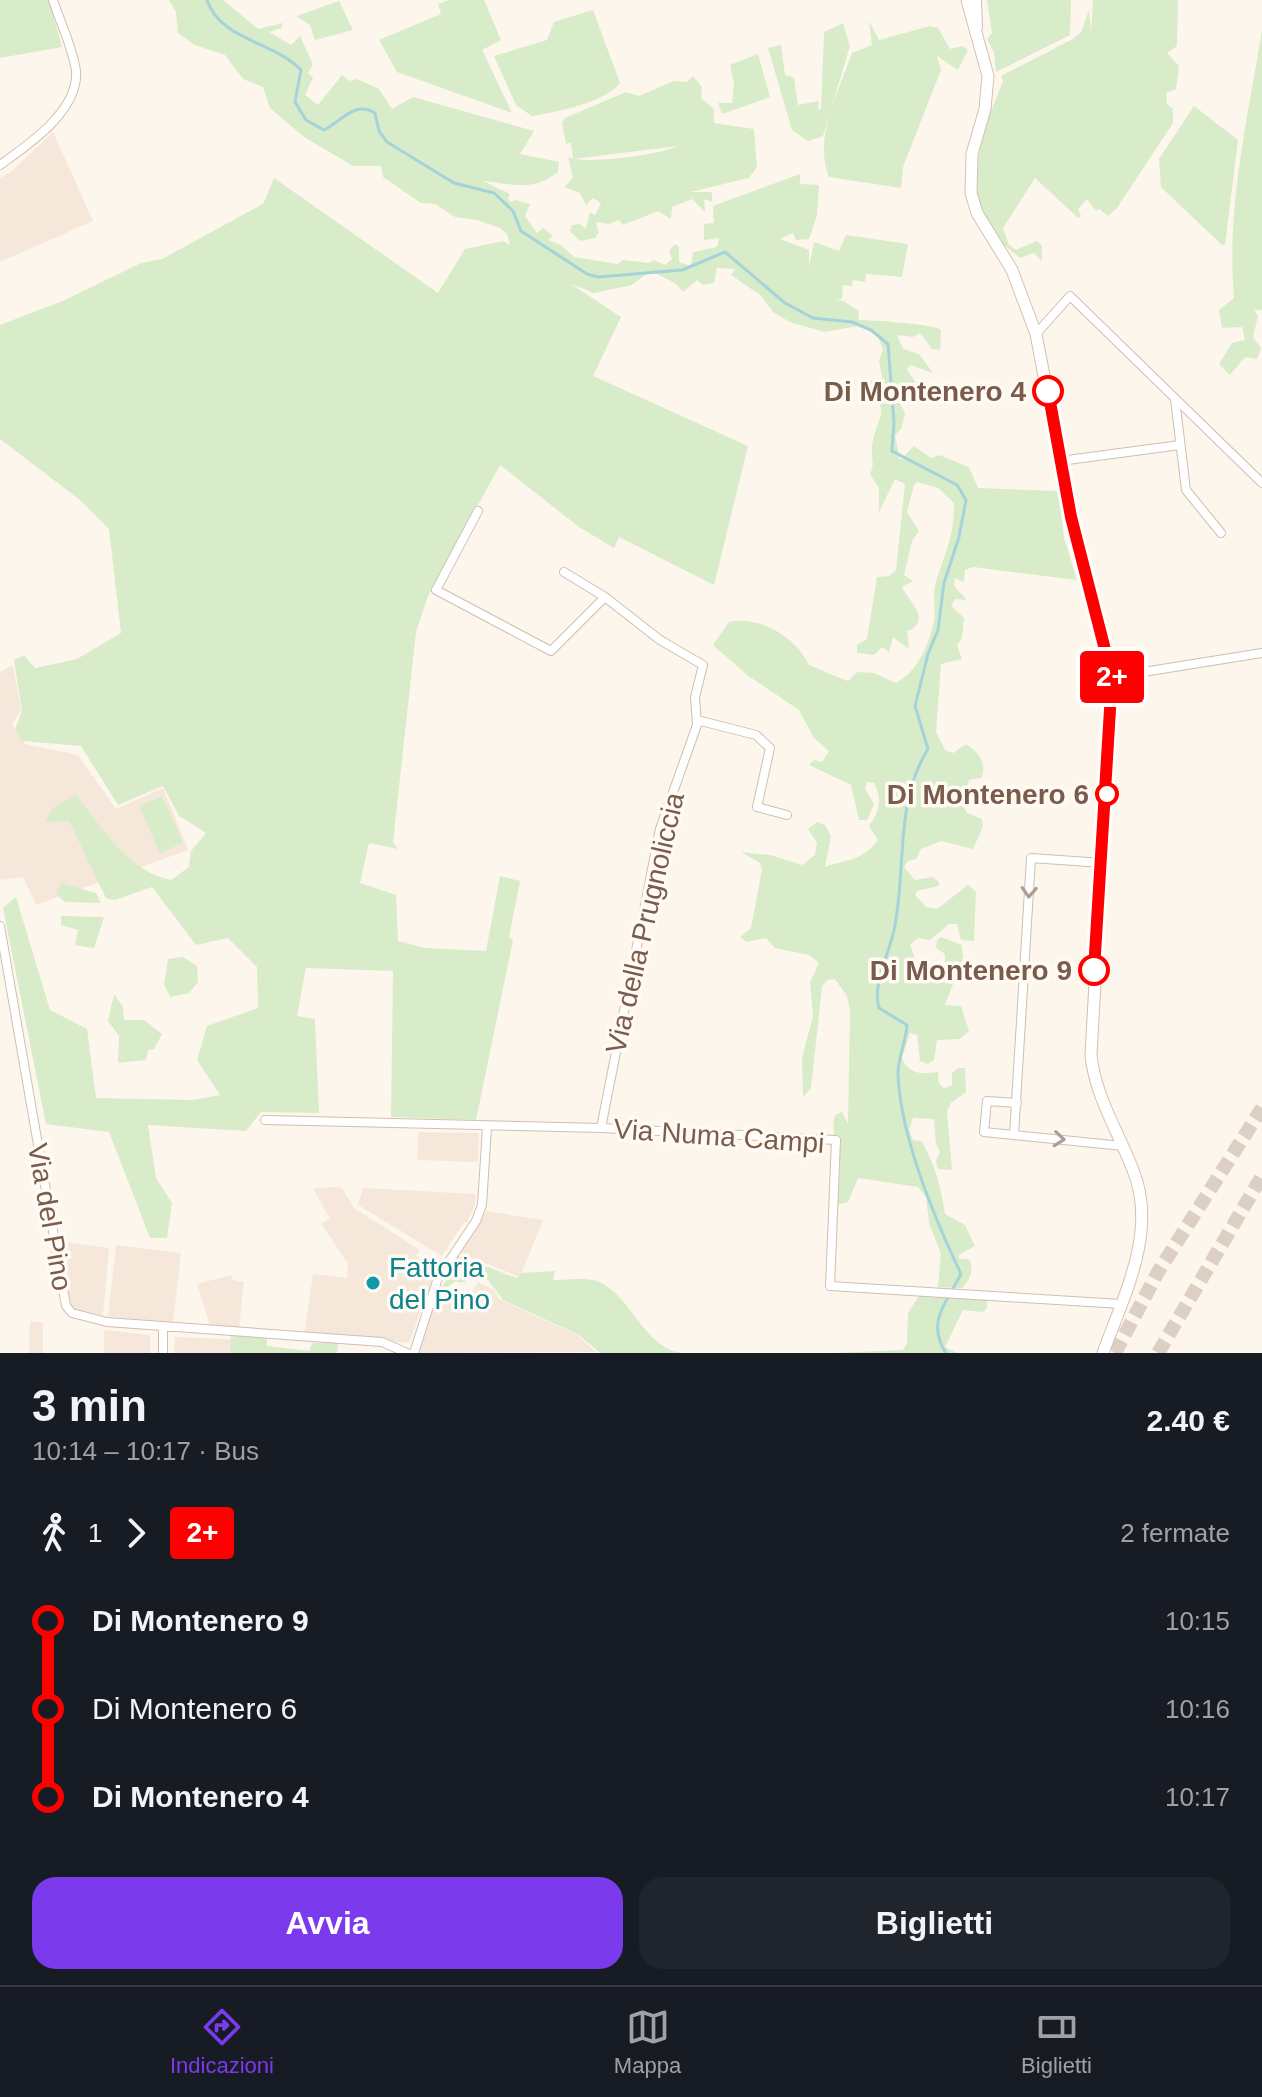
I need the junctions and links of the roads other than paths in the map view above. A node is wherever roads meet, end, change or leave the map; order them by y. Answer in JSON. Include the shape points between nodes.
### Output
{"nodes":[{"id":1,"x":53,"y":0,"type":"edge"},
{"id":2,"x":967,"y":0,"type":"edge"},
{"id":3,"x":977,"y":0,"type":"edge"},
{"id":4,"x":979,"y":36,"type":"junction"},
{"id":5,"x":0,"y":165,"type":"edge"},
{"id":6,"x":1036,"y":334,"type":"junction"},
{"id":7,"x":1175,"y":399,"type":"junction"},
{"id":8,"x":1180,"y":445,"type":"junction"},
{"id":9,"x":1060,"y":461,"type":"junction"},
{"id":10,"x":1262,"y":483,"type":"edge"},
{"id":11,"x":478,"y":511,"type":"dead end"},
{"id":12,"x":1221,"y":533,"type":"dead end"},
{"id":13,"x":564,"y":572,"type":"dead end"},
{"id":14,"x":605,"y":597,"type":"junction"},
{"id":15,"x":1262,"y":653,"type":"edge"},
{"id":16,"x":1112,"y":677,"type":"junction"},
{"id":17,"x":697,"y":720,"type":"junction"},
{"id":18,"x":787,"y":815,"type":"dead end"},
{"id":19,"x":1103,"y":863,"type":"junction"},
{"id":20,"x":0,"y":926,"type":"edge"},
{"id":21,"x":1017,"y":1103,"type":"junction"},
{"id":22,"x":265,"y":1120,"type":"dead end"},
{"id":23,"x":487,"y":1127,"type":"junction"},
{"id":24,"x":601,"y":1128,"type":"junction"},
{"id":25,"x":1014,"y":1135,"type":"junction"},
{"id":26,"x":1123,"y":1146,"type":"junction"},
{"id":27,"x":1121,"y":1304,"type":"junction"},
{"id":28,"x":163,"y":1326,"type":"junction"},
{"id":29,"x":163,"y":1353,"type":"edge"},
{"id":30,"x":407,"y":1353,"type":"edge"},
{"id":31,"x":414,"y":1353,"type":"edge"},
{"id":32,"x":1103,"y":1353,"type":"edge"}],
"edges":[{"from":1,"to":5,"type":"street","via":[[76,73],[71,96],[27,146]]},
{"from":2,"to":4,"type":"street"},
{"from":3,"to":4,"type":"street"},
{"from":4,"to":6,"type":"street","via":[[988,76],[972,154],[971,193],[977,213],[1012,270]]},
{"from":6,"to":7,"type":"street","via":[[1070,296]]},
{"from":6,"to":9,"type":"street"},
{"from":7,"to":8,"type":"street"},
{"from":7,"to":10,"type":"street"},
{"from":8,"to":9,"type":"street"},
{"from":8,"to":12,"type":"street","via":[[1186,490]]},
{"from":9,"to":16,"type":"street"},
{"from":11,"to":14,"type":"street","via":[[436,590],[551,651]]},
{"from":13,"to":14,"type":"street","name":"Via della Prugnoliccia"},
{"from":14,"to":17,"type":"street","name":"Via della Prugnoliccia","via":[[703,665],[695,697]]},
{"from":15,"to":16,"type":"street"},
{"from":16,"to":19,"type":"street"},
{"from":17,"to":18,"type":"street","via":[[756,735],[770,748],[757,807]]},
{"from":17,"to":24,"type":"street","name":"Via della Prugnoliccia","via":[[660,829]]},
{"from":19,"to":21,"type":"street","one_way":true,"via":[[1031,858]]},
{"from":19,"to":26,"type":"street","via":[[1091,1055],[1100,1094]]},
{"from":20,"to":28,"type":"street","name":"Via del Pino","via":[[66,1306],[72,1313],[107,1322]]},
{"from":21,"to":25,"type":"street"},
{"from":21,"to":25,"type":"street","via":[[987,1101],[984,1132]]},
{"from":22,"to":23,"type":"street","name":"Via Numa Campi"},
{"from":23,"to":24,"type":"street","name":"Via Numa Campi"},
{"from":23,"to":31,"type":"street","via":[[482,1205],[438,1278]]},
{"from":24,"to":27,"type":"street","name":"Via Numa Campi","via":[[836,1140],[830,1286]]},
{"from":25,"to":26,"type":"street","one_way":true},
{"from":26,"to":27,"type":"street","via":[[1138,1184],[1142,1218]]},
{"from":27,"to":32,"type":"street"},
{"from":28,"to":29,"type":"street"},
{"from":28,"to":30,"type":"street","name":"Via del Pino","via":[[382,1342]]}]}
